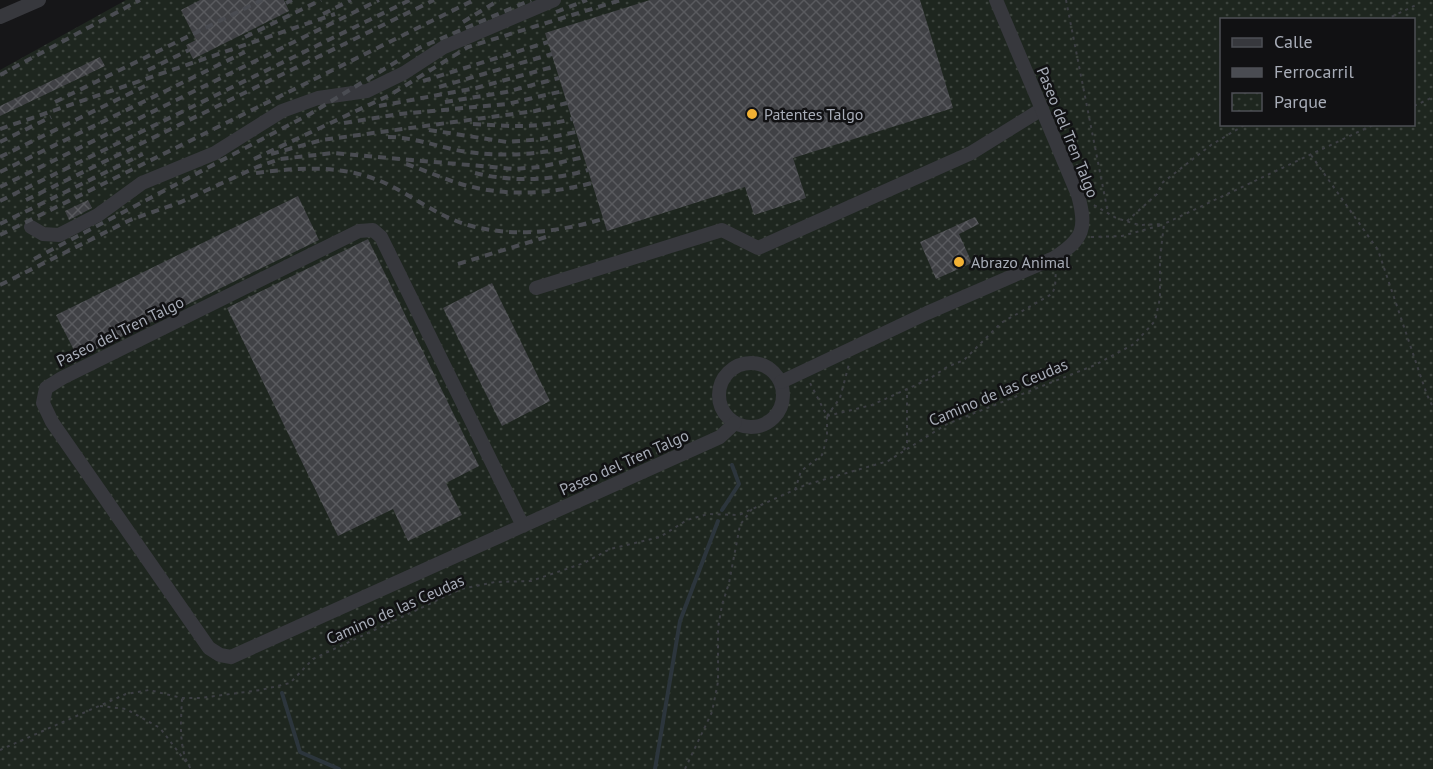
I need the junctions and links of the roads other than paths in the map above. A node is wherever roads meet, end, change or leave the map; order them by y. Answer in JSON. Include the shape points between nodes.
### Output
{"nodes":[{"id":1,"x":39,"y":0,"type":"edge"},
{"id":2,"x":554,"y":0,"type":"edge"},
{"id":3,"x":996,"y":0,"type":"edge"},
{"id":4,"x":0,"y":17,"type":"edge"},
{"id":5,"x":1042,"y":109,"type":"junction"},
{"id":6,"x":31,"y":227,"type":"dead end"},
{"id":7,"x":536,"y":288,"type":"dead end"},
{"id":8,"x":781,"y":382,"type":"junction"},
{"id":9,"x":735,"y":423,"type":"junction"},
{"id":10,"x":523,"y":526,"type":"junction"}],
"edges":[{"from":1,"to":4,"type":"street"},
{"from":2,"to":6,"type":"street","via":[[444,47],[367,92],[318,98],[282,111],[215,153],[142,183],[59,235],[43,234]]},
{"from":3,"to":5,"type":"street","name":"Paseo del Tren Talgo"},
{"from":5,"to":7,"type":"street","via":[[971,153],[758,248],[722,230]]},
{"from":5,"to":8,"type":"street","name":"Paseo del Tren Talgo","via":[[1083,214],[1080,233],[1071,248]]},
{"from":8,"to":9,"type":"street","via":[[783,402],[772,419],[754,427]]},
{"from":8,"to":9,"type":"street","via":[[775,373],[758,363],[737,365],[729,371],[719,388],[719,399],[727,417]]},
{"from":9,"to":10,"type":"street","name":"Paseo del Tren Talgo","via":[[720,437]]},
{"from":10,"to":10,"type":"street","name":"Paseo del Tren Talgo","via":[[231,657],[220,655],[209,648],[52,423],[43,403],[46,388],[359,231],[373,230],[381,237]]}]}
